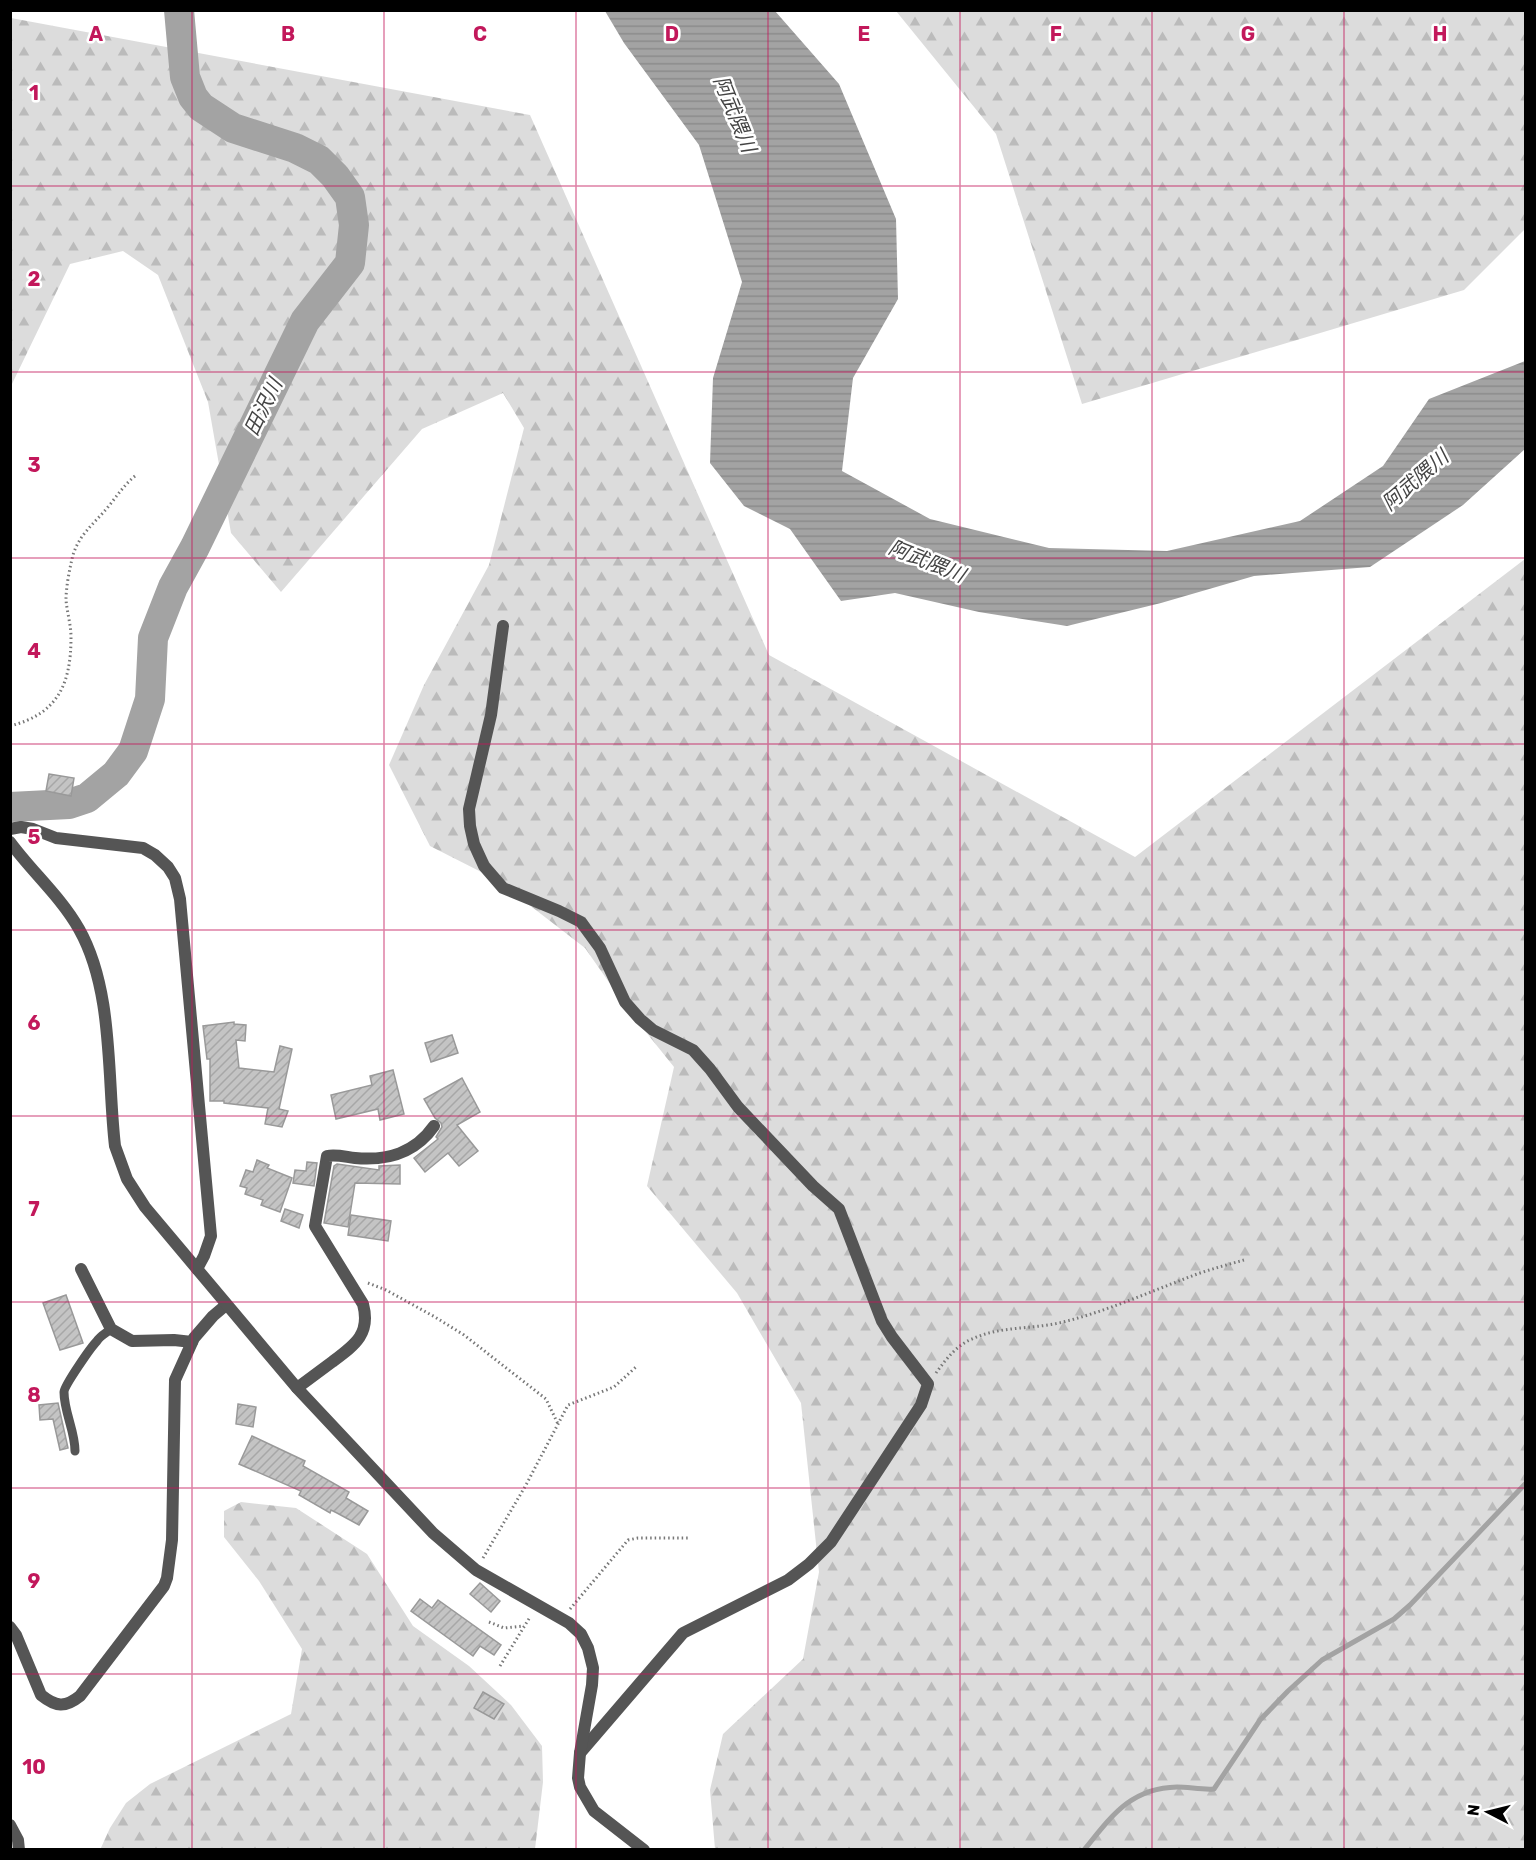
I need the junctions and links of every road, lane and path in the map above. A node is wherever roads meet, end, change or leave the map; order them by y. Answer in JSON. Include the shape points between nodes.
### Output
{"nodes":[{"id":1,"x":135,"y":476,"type":"dead end"},
{"id":2,"x":503,"y":626,"type":"dead end"},
{"id":3,"x":10,"y":726,"type":"edge"},
{"id":4,"x":10,"y":829,"type":"edge"},
{"id":5,"x":10,"y":842,"type":"edge"},
{"id":6,"x":434,"y":1125,"type":"dead end"},
{"id":7,"x":1245,"y":1260,"type":"dead end"},
{"id":8,"x":81,"y":1269,"type":"dead end"},
{"id":9,"x":197,"y":1269,"type":"junction"},
{"id":10,"x":348,"y":1281,"type":"junction"},
{"id":11,"x":226,"y":1305,"type":"junction"},
{"id":12,"x":111,"y":1329,"type":"junction"},
{"id":13,"x":192,"y":1342,"type":"junction"},
{"id":14,"x":636,"y":1367,"type":"dead end"},
{"id":15,"x":928,"y":1384,"type":"junction"},
{"id":16,"x":297,"y":1388,"type":"junction"},
{"id":17,"x":558,"y":1424,"type":"junction"},
{"id":18,"x":75,"y":1451,"type":"dead end"},
{"id":19,"x":690,"y":1538,"type":"dead end"},
{"id":20,"x":476,"y":1570,"type":"junction"},
{"id":21,"x":537,"y":1606,"type":"junction"},
{"id":22,"x":561,"y":1619,"type":"junction"},
{"id":23,"x":489,"y":1622,"type":"dead end"},
{"id":24,"x":524,"y":1626,"type":"junction"},
{"id":25,"x":10,"y":1627,"type":"edge"},
{"id":26,"x":500,"y":1666,"type":"dead end"},
{"id":27,"x":580,"y":1753,"type":"junction"},
{"id":28,"x":10,"y":1825,"type":"edge"},
{"id":29,"x":19,"y":1850,"type":"edge"},
{"id":30,"x":644,"y":1850,"type":"edge"}],
"edges":[{"from":1,"to":3,"type":"path","via":[[77,543],[66,600],[70,659],[57,698],[40,716]]},
{"from":2,"to":15,"type":"street","via":[[491,715],[469,809],[474,844],[484,866],[503,888],[581,922],[600,948],[625,1002],[640,1019],[693,1050],[738,1107],[839,1209],[882,1321]]},
{"from":4,"to":9,"type":"street","via":[[21,827],[56,838],[143,848],[162,861],[175,878],[211,1236]]},
{"from":5,"to":9,"type":"street","via":[[86,941],[102,1000],[119,1160],[145,1207]]},
{"from":6,"to":10,"type":"street","via":[[413,1148],[399,1155],[383,1159],[327,1156],[315,1226]]},
{"from":7,"to":15,"type":"path","via":[[1070,1321],[972,1339],[951,1354]]},
{"from":8,"to":12,"type":"street"},
{"from":9,"to":11,"type":"street"},
{"from":10,"to":16,"type":"street","via":[[366,1315],[362,1334],[354,1346]]},
{"from":10,"to":17,"type":"path","via":[[363,1281],[386,1290],[464,1335],[546,1400]]},
{"from":11,"to":13,"type":"street"},
{"from":11,"to":16,"type":"street"},
{"from":12,"to":13,"type":"street","via":[[132,1341]]},
{"from":12,"to":18,"type":"lane","via":[[97,1341],[63,1389]]},
{"from":13,"to":25,"type":"street","via":[[175,1380],[173,1397],[172,1540],[164,1586],[71,1703],[56,1704],[41,1695]]},
{"from":14,"to":17,"type":"path","via":[[614,1387],[568,1405]]},
{"from":15,"to":27,"type":"street","via":[[921,1405],[831,1542],[788,1580],[682,1633]]},
{"from":16,"to":20,"type":"street","via":[[433,1533]]},
{"from":17,"to":20,"type":"path"},
{"from":19,"to":22,"type":"path","via":[[628,1540]]},
{"from":20,"to":21,"type":"street"},
{"from":21,"to":22,"type":"street"},
{"from":21,"to":24,"type":"path"},
{"from":22,"to":27,"type":"street","via":[[577,1628],[592,1659],[592,1684]]},
{"from":23,"to":24,"type":"path","via":[[504,1628]]},
{"from":24,"to":26,"type":"path"},
{"from":27,"to":30,"type":"street","via":[[578,1778],[590,1806]]},
{"from":28,"to":29,"type":"street"}]}
